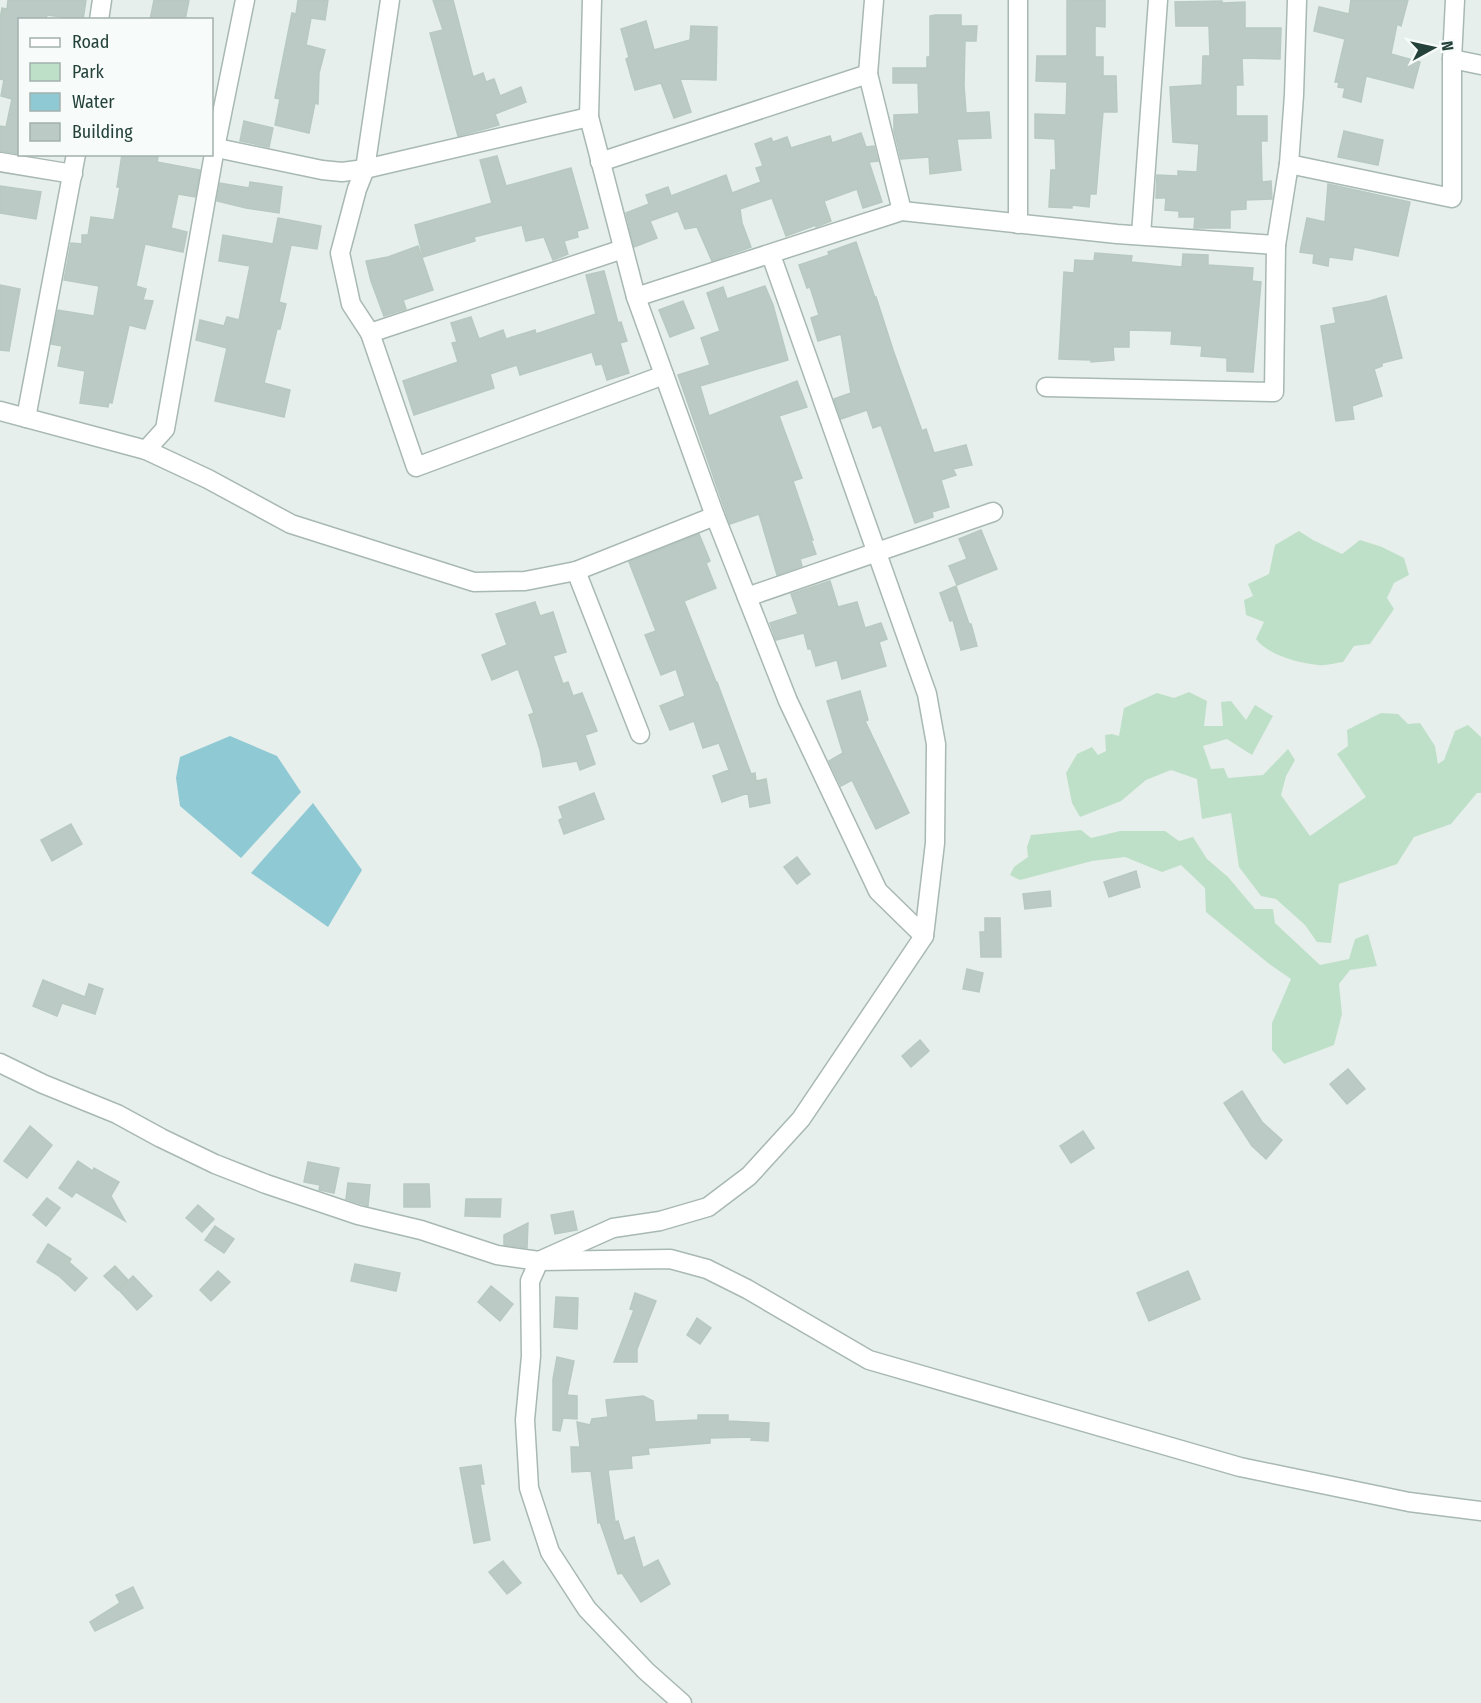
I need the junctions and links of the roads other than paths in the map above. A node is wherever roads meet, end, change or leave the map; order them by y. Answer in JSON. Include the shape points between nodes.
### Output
{"nodes":[{"id":1,"x":102,"y":0,"type":"edge"},
{"id":2,"x":245,"y":0,"type":"edge"},
{"id":3,"x":390,"y":0,"type":"edge"},
{"id":4,"x":592,"y":0,"type":"edge"},
{"id":5,"x":874,"y":0,"type":"edge"},
{"id":6,"x":1018,"y":0,"type":"edge"},
{"id":7,"x":1158,"y":0,"type":"edge"},
{"id":8,"x":1297,"y":0,"type":"edge"},
{"id":9,"x":1455,"y":0,"type":"edge"},
{"id":10,"x":99,"y":18,"type":"edge"},
{"id":11,"x":1452,"y":59,"type":"junction"},
{"id":12,"x":1481,"y":64,"type":"edge"},
{"id":13,"x":868,"y":74,"type":"junction"},
{"id":14,"x":589,"y":117,"type":"junction"},
{"id":15,"x":213,"y":148,"type":"edge"},
{"id":16,"x":76,"y":156,"type":"edge"},
{"id":17,"x":212,"y":156,"type":"edge"},
{"id":18,"x":0,"y":162,"type":"edge"},
{"id":19,"x":600,"y":162,"type":"junction"},
{"id":20,"x":1289,"y":164,"type":"junction"},
{"id":21,"x":365,"y":169,"type":"junction"},
{"id":22,"x":73,"y":174,"type":"junction"},
{"id":23,"x":902,"y":211,"type":"junction"},
{"id":24,"x":1018,"y":224,"type":"junction"},
{"id":25,"x":1141,"y":236,"type":"junction"},
{"id":26,"x":1276,"y":245,"type":"junction"},
{"id":27,"x":624,"y":249,"type":"junction"},
{"id":28,"x":771,"y":255,"type":"junction"},
{"id":29,"x":636,"y":297,"type":"junction"},
{"id":30,"x":370,"y":333,"type":"junction"},
{"id":31,"x":664,"y":375,"type":"junction"},
{"id":32,"x":1046,"y":387,"type":"dead end"},
{"id":33,"x":0,"y":411,"type":"edge"},
{"id":34,"x":26,"y":418,"type":"junction"},
{"id":35,"x":146,"y":450,"type":"junction"},
{"id":36,"x":993,"y":512,"type":"dead end"},
{"id":37,"x":715,"y":516,"type":"junction"},
{"id":38,"x":876,"y":552,"type":"junction"},
{"id":39,"x":576,"y":571,"type":"junction"},
{"id":40,"x":747,"y":597,"type":"junction"},
{"id":41,"x":640,"y":734,"type":"dead end"},
{"id":42,"x":924,"y":936,"type":"junction"},
{"id":43,"x":0,"y":1063,"type":"edge"},
{"id":44,"x":539,"y":1261,"type":"junction"},
{"id":45,"x":1481,"y":1511,"type":"edge"},
{"id":46,"x":682,"y":1703,"type":"edge"}],
"edges":[{"from":1,"to":10,"type":"street"},
{"from":2,"to":15,"type":"street"},
{"from":3,"to":21,"type":"street"},
{"from":4,"to":14,"type":"street"},
{"from":5,"to":13,"type":"street"},
{"from":6,"to":24,"type":"street"},
{"from":7,"to":25,"type":"street"},
{"from":8,"to":20,"type":"street"},
{"from":9,"to":11,"type":"street"},
{"from":11,"to":12,"type":"street"},
{"from":11,"to":20,"type":"street","via":[[1452,198]]},
{"from":13,"to":19,"type":"street"},
{"from":13,"to":23,"type":"street"},
{"from":14,"to":19,"type":"street"},
{"from":14,"to":21,"type":"street"},
{"from":15,"to":21,"type":"street","via":[[322,170]]},
{"from":16,"to":22,"type":"street"},
{"from":17,"to":35,"type":"street","via":[[165,429]]},
{"from":18,"to":22,"type":"street"},
{"from":19,"to":27,"type":"street"},
{"from":20,"to":26,"type":"street"},
{"from":21,"to":30,"type":"street","via":[[340,253],[351,304]]},
{"from":22,"to":34,"type":"street"},
{"from":23,"to":24,"type":"street"},
{"from":23,"to":28,"type":"street"},
{"from":24,"to":25,"type":"street"},
{"from":25,"to":26,"type":"street"},
{"from":26,"to":32,"type":"street","via":[[1274,392]]},
{"from":27,"to":29,"type":"street"},
{"from":27,"to":30,"type":"street"},
{"from":28,"to":29,"type":"street"},
{"from":28,"to":38,"type":"street"},
{"from":29,"to":31,"type":"street"},
{"from":30,"to":31,"type":"street","via":[[416,467]]},
{"from":31,"to":37,"type":"street"},
{"from":33,"to":34,"type":"street"},
{"from":34,"to":35,"type":"street"},
{"from":35,"to":39,"type":"street","via":[[291,524],[474,582],[525,581]]},
{"from":36,"to":38,"type":"street"},
{"from":37,"to":39,"type":"street"},
{"from":37,"to":40,"type":"street"},
{"from":38,"to":40,"type":"street"},
{"from":38,"to":42,"type":"street","via":[[927,694],[936,744],[935,843]]},
{"from":39,"to":41,"type":"street"},
{"from":40,"to":42,"type":"street","via":[[788,701],[878,891]]},
{"from":42,"to":44,"type":"street","via":[[801,1119],[749,1176],[708,1207],[660,1221],[613,1228]]},
{"from":43,"to":44,"type":"street","via":[[266,1184],[497,1255]]},
{"from":44,"to":45,"type":"street","via":[[670,1259],[689,1264],[747,1289],[869,1360],[1240,1467],[1409,1502]]},
{"from":44,"to":46,"type":"street","via":[[530,1281],[531,1356],[525,1420],[532,1498],[550,1552],[588,1609]]}]}
